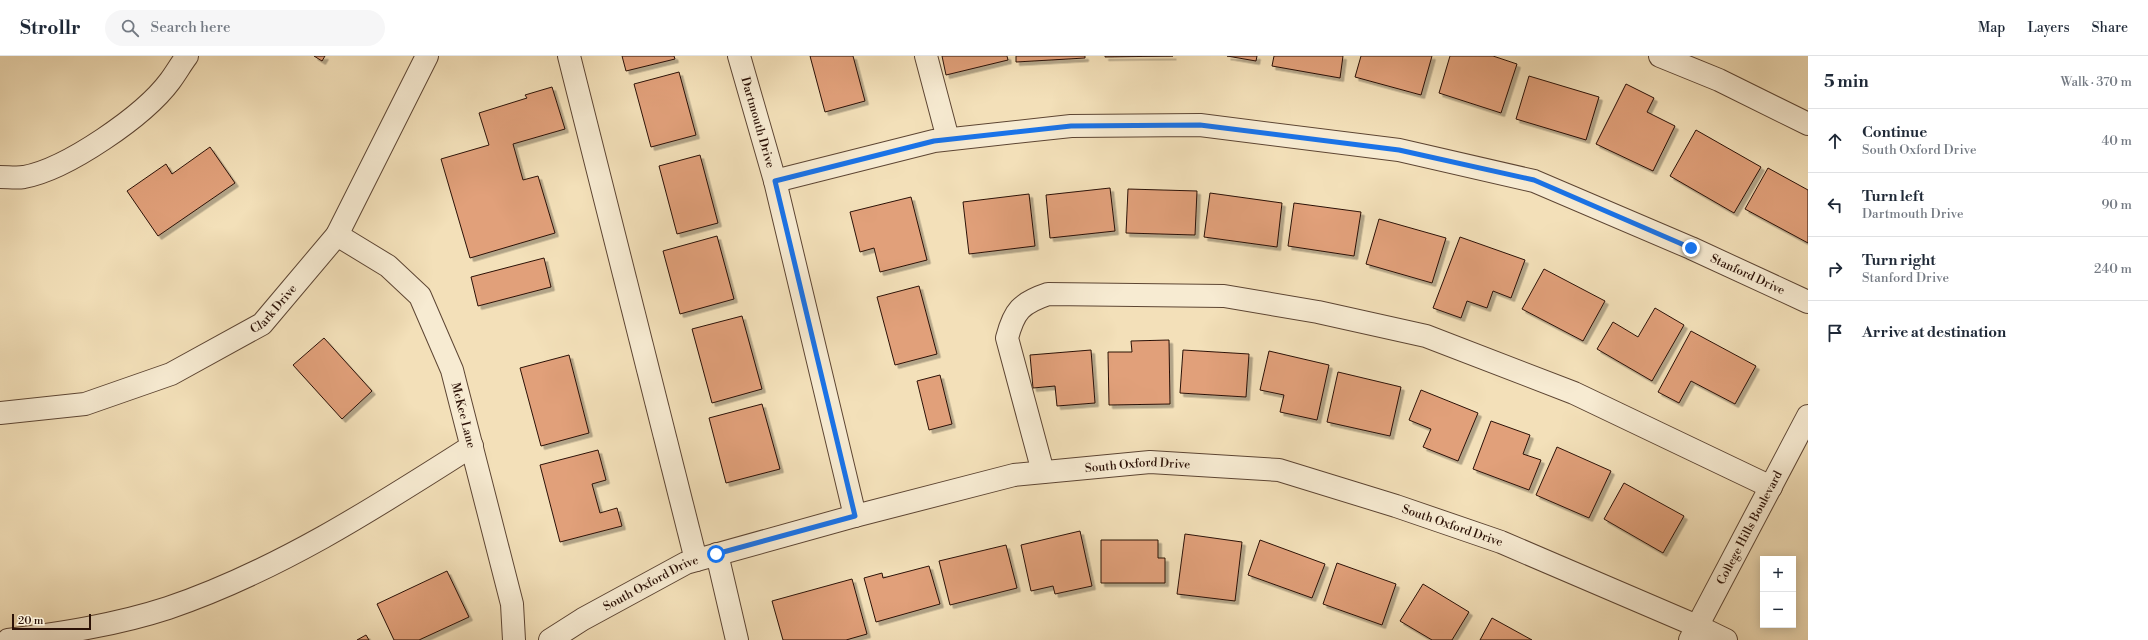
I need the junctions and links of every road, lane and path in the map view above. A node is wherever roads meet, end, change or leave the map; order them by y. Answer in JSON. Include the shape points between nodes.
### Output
{"nodes":[{"id":1,"x":187,"y":56,"type":"edge"},
{"id":2,"x":427,"y":56,"type":"edge"},
{"id":3,"x":569,"y":56,"type":"edge"},
{"id":4,"x":738,"y":56,"type":"edge"},
{"id":5,"x":926,"y":56,"type":"edge"},
{"id":6,"x":1660,"y":56,"type":"edge"},
{"id":7,"x":1808,"y":124,"type":"edge"},
{"id":8,"x":948,"y":139,"type":"junction"},
{"id":9,"x":0,"y":177,"type":"edge"},
{"id":10,"x":775,"y":181,"type":"junction"},
{"id":11,"x":337,"y":235,"type":"junction"},
{"id":12,"x":1808,"y":302,"type":"edge"},
{"id":13,"x":0,"y":413,"type":"edge"},
{"id":14,"x":1808,"y":416,"type":"edge"},
{"id":15,"x":472,"y":446,"type":"junction"},
{"id":16,"x":1043,"y":472,"type":"junction"},
{"id":17,"x":1770,"y":487,"type":"junction"},
{"id":18,"x":855,"y":516,"type":"junction"},
{"id":19,"x":706,"y":557,"type":"junction"},
{"id":20,"x":1694,"y":633,"type":"edge"},
{"id":21,"x":8,"y":640,"type":"edge"},
{"id":22,"x":514,"y":640,"type":"edge"},
{"id":23,"x":550,"y":640,"type":"edge"},
{"id":24,"x":737,"y":640,"type":"edge"},
{"id":25,"x":1726,"y":640,"type":"edge"}],
"edges":[{"from":1,"to":9,"type":"street","via":[[169,82],[130,121],[92,146],[53,169],[23,177]]},
{"from":2,"to":11,"type":"street","name":"Clark Drive"},
{"from":3,"to":19,"type":"street"},
{"from":4,"to":10,"type":"street","name":"Dartmouth Drive"},
{"from":5,"to":8,"type":"street"},
{"from":6,"to":7,"type":"street","via":[[1719,80]]},
{"from":8,"to":10,"type":"street","name":"Stanford Drive"},
{"from":8,"to":12,"type":"street","name":"Stanford Drive","via":[[1071,126],[1200,125],[1399,150],[1534,180]]},
{"from":10,"to":18,"type":"street","name":"Dartmouth Drive"},
{"from":11,"to":13,"type":"street","name":"Clark Drive","via":[[262,324],[171,374],[85,404]]},
{"from":11,"to":15,"type":"street","name":"McKee Lane","via":[[388,266],[420,296],[452,370]]},
{"from":14,"to":17,"type":"street","name":"College Hills Boulevard"},
{"from":15,"to":21,"type":"street","via":[[350,524],[236,581],[167,608],[78,631]]},
{"from":15,"to":22,"type":"street","name":"McKee Lane","via":[[512,604]]},
{"from":16,"to":17,"type":"street","via":[[1007,338],[1012,319],[1021,308],[1032,300],[1048,294],[1224,296],[1318,312],[1426,336],[1574,393]]},
{"from":16,"to":18,"type":"street","name":"South Oxford Drive","via":[[1014,475]]},
{"from":16,"to":20,"type":"street","name":"South Oxford Drive","via":[[1150,462],[1279,470],[1501,542]]},
{"from":17,"to":20,"type":"street","name":"College Hills Boulevard"},
{"from":18,"to":19,"type":"street","name":"South Oxford Drive"},
{"from":19,"to":23,"type":"street","name":"South Oxford Drive","via":[[686,563],[590,615]]},
{"from":19,"to":24,"type":"street"},
{"from":20,"to":25,"type":"street","name":"South Oxford Drive"}]}
